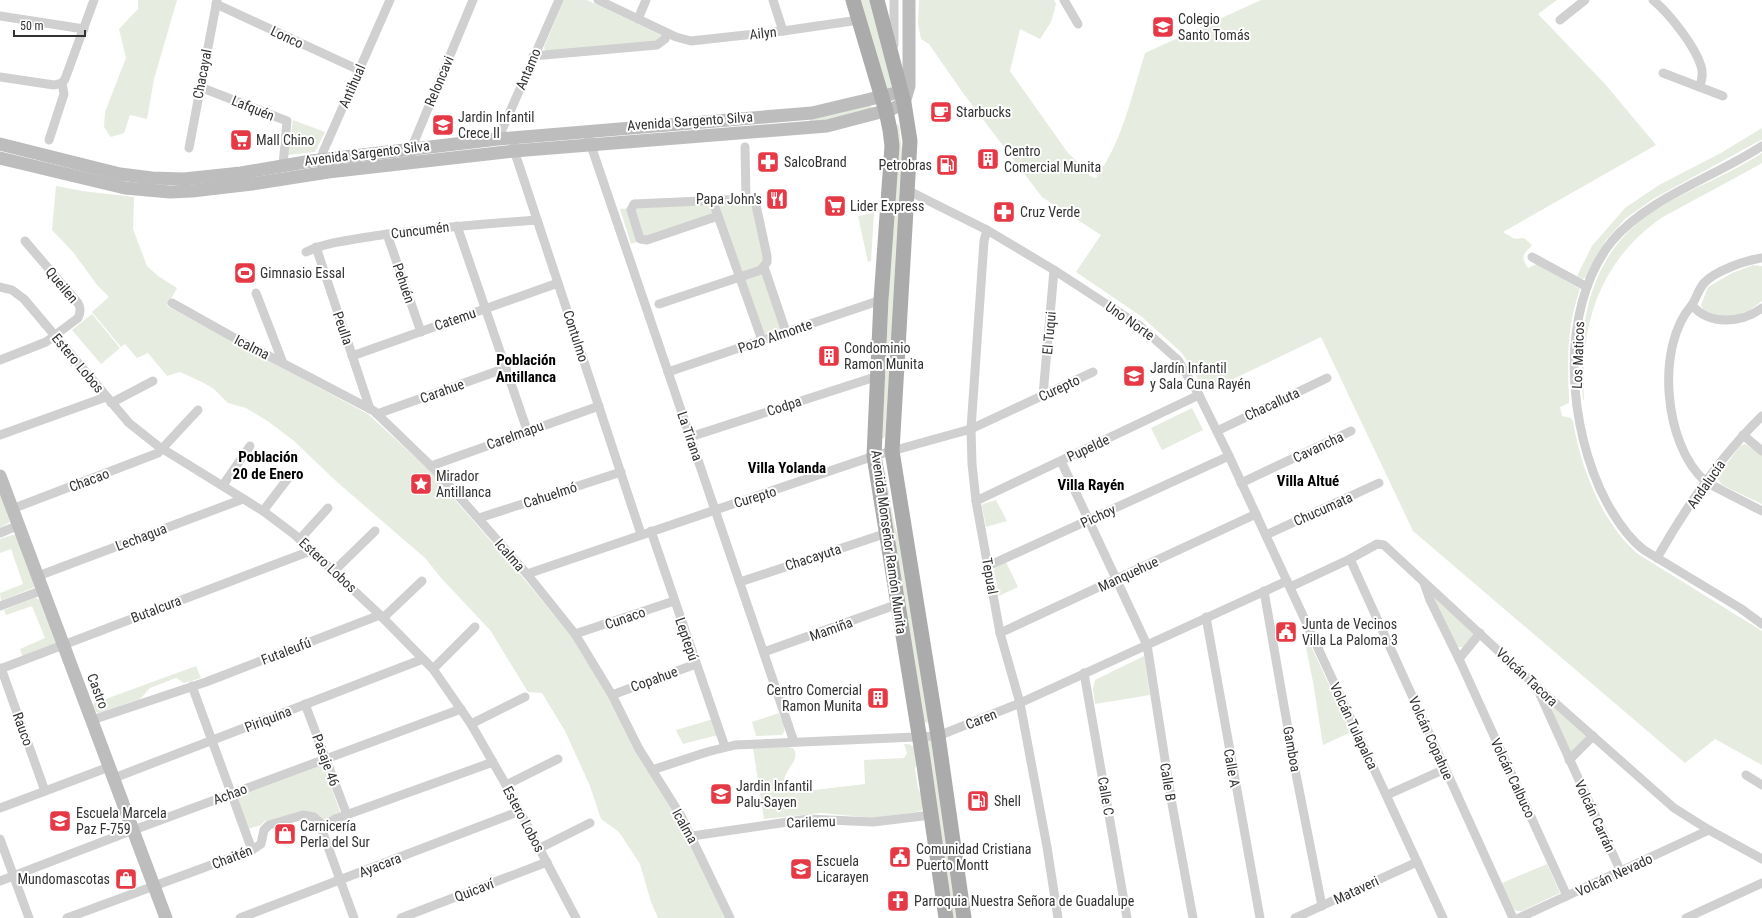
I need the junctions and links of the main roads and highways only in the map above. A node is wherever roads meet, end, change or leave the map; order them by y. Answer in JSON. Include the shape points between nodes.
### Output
{"nodes":[{"id":1,"x":853,"y":0,"type":"edge"},
{"id":2,"x":877,"y":0,"type":"edge"},
{"id":3,"x":910,"y":0,"type":"edge"},
{"id":4,"x":903,"y":97,"type":"junction"},
{"id":5,"x":884,"y":104,"type":"junction"},
{"id":6,"x":792,"y":115,"type":"junction"},
{"id":7,"x":781,"y":130,"type":"junction"},
{"id":8,"x":0,"y":144,"type":"edge"},
{"id":9,"x":0,"y":158,"type":"edge"},
{"id":10,"x":0,"y":476,"type":"edge"},
{"id":11,"x":166,"y":918,"type":"edge"},
{"id":12,"x":946,"y":918,"type":"edge"},
{"id":13,"x":964,"y":918,"type":"edge"}],
"edges":[{"from":1,"to":5,"type":"main road","name":"Avenida Monseñor Ramón Munita"},
{"from":2,"to":4,"type":"main road","name":"Avenida Monseñor Ramón Munita"},
{"from":3,"to":4,"type":"main road","via":[[910,79],[908,93]]},
{"from":4,"to":5,"type":"main road","name":"Avenida Sargento Silva"},
{"from":4,"to":13,"type":"main road","name":"Avenida Monseñor Ramón Munita","via":[[910,141],[892,451],[938,736]]},
{"from":5,"to":6,"type":"main road","name":"Avenida Sargento Silva"},
{"from":5,"to":7,"type":"main road","name":"Avenida Sargento Silva","via":[[834,124]]},
{"from":5,"to":12,"type":"main road","name":"Avenida Monseñor Ramón Munita","via":[[891,136],[892,161],[874,456]]},
{"from":6,"to":7,"type":"main road","via":[[785,121]]},
{"from":6,"to":8,"type":"main road","name":"Avenida Sargento Silva","via":[[504,138],[320,160],[210,177],[171,179],[112,173]]},
{"from":7,"to":9,"type":"main road","name":"Avenida Sargento Silva","via":[[514,151],[215,189],[170,192],[108,185]]},
{"from":10,"to":11,"type":"main road","name":"Castro"}]}
